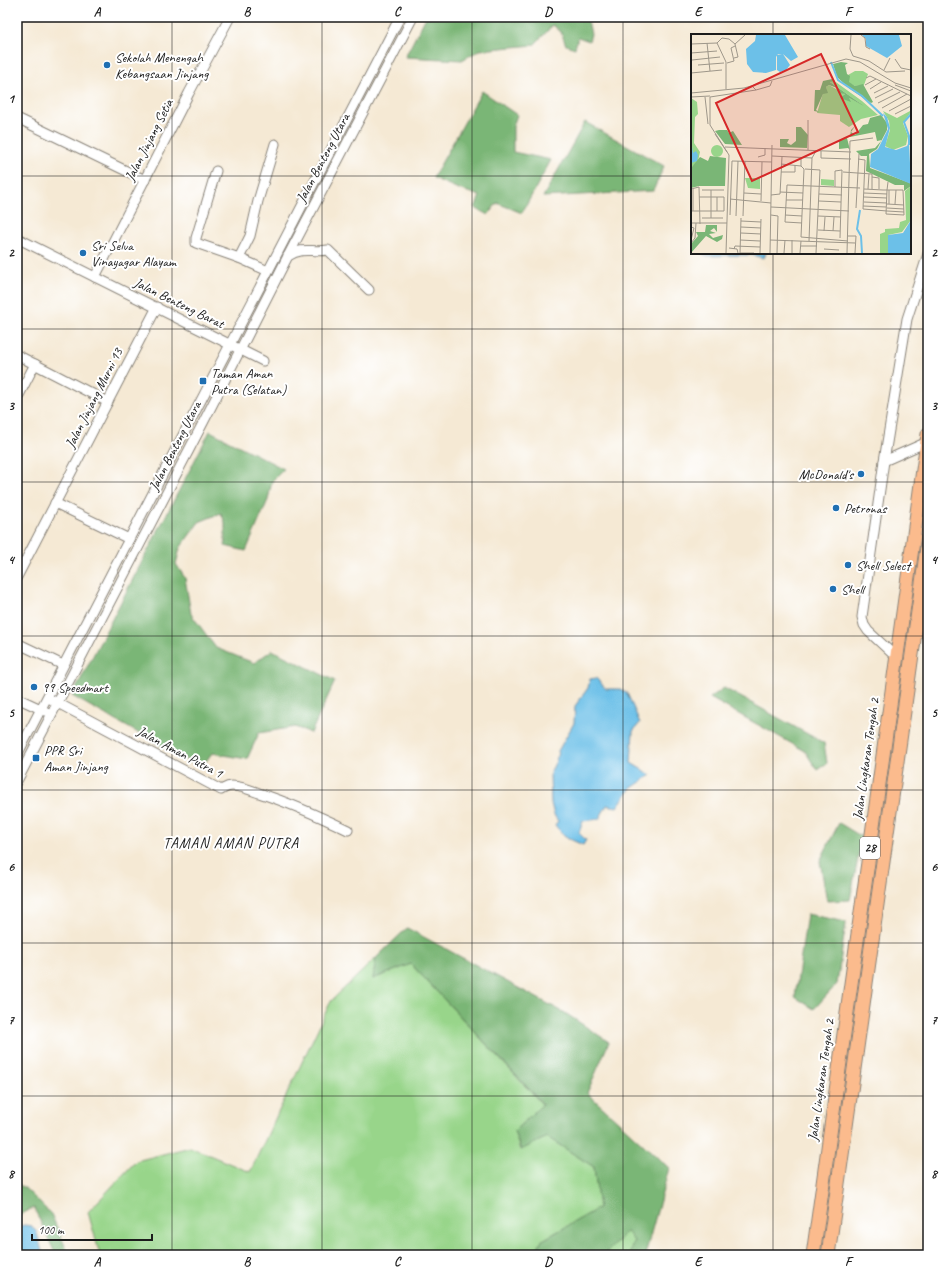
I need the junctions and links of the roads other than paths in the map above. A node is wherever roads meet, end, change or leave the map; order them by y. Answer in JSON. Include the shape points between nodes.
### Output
{"nodes":[{"id":1,"x":230,"y":17,"type":"edge"},
{"id":2,"x":400,"y":17,"type":"edge"},
{"id":3,"x":413,"y":17,"type":"edge"},
{"id":4,"x":17,"y":118,"type":"edge"},
{"id":5,"x":275,"y":144,"type":"dead end"},
{"id":6,"x":216,"y":171,"type":"dead end"},
{"id":7,"x":145,"y":180,"type":"junction"},
{"id":8,"x":17,"y":238,"type":"edge"},
{"id":9,"x":928,"y":254,"type":"edge"},
{"id":10,"x":288,"y":256,"type":"junction"},
{"id":11,"x":239,"y":258,"type":"junction"},
{"id":12,"x":268,"y":271,"type":"junction"},
{"id":13,"x":95,"y":277,"type":"junction"},
{"id":14,"x":369,"y":290,"type":"dead end"},
{"id":15,"x":157,"y":307,"type":"junction"},
{"id":16,"x":230,"y":344,"type":"junction"},
{"id":17,"x":240,"y":349,"type":"junction"},
{"id":18,"x":17,"y":355,"type":"edge"},
{"id":19,"x":263,"y":361,"type":"dead end"},
{"id":20,"x":35,"y":364,"type":"junction"},
{"id":21,"x":17,"y":399,"type":"edge"},
{"id":22,"x":108,"y":402,"type":"junction"},
{"id":23,"x":193,"y":415,"type":"junction"},
{"id":24,"x":204,"y":421,"type":"junction"},
{"id":25,"x":927,"y":438,"type":"edge"},
{"id":26,"x":884,"y":461,"type":"junction"},
{"id":27,"x":55,"y":503,"type":"junction"},
{"id":28,"x":129,"y":539,"type":"junction"},
{"id":29,"x":928,"y":540,"type":"edge"},
{"id":30,"x":17,"y":577,"type":"edge"},
{"id":31,"x":17,"y":643,"type":"edge"},
{"id":32,"x":896,"y":657,"type":"junction"},
{"id":33,"x":63,"y":665,"type":"junction"},
{"id":34,"x":17,"y":698,"type":"edge"},
{"id":35,"x":47,"y":698,"type":"junction"},
{"id":36,"x":57,"y":703,"type":"junction"},
{"id":37,"x":41,"y":709,"type":"junction"},
{"id":38,"x":51,"y":714,"type":"junction"},
{"id":39,"x":17,"y":754,"type":"edge"},
{"id":40,"x":17,"y":781,"type":"edge"},
{"id":41,"x":348,"y":830,"type":"dead end"},
{"id":42,"x":813,"y":1255,"type":"edge"},
{"id":43,"x":828,"y":1255,"type":"edge"}],
"edges":[{"from":1,"to":7,"type":"street","name":"Jalan Jinjang Setia","via":[[188,93]]},
{"from":2,"to":12,"type":"street","name":"Jalan Benteng Utara"},
{"from":3,"to":10,"type":"street","name":"Jalan Benteng Utara"},
{"from":4,"to":7,"type":"street"},
{"from":5,"to":11,"type":"street","via":[[250,236]]},
{"from":6,"to":11,"type":"street","via":[[196,243]]},
{"from":7,"to":13,"type":"street","name":"Jalan Jinjang Setia"},
{"from":8,"to":13,"type":"street","name":"Jalan Benteng Barat"},
{"from":9,"to":26,"type":"street","via":[[907,319]]},
{"from":10,"to":14,"type":"street","via":[[297,250],[328,250]]},
{"from":10,"to":17,"type":"street","name":"Jalan Benteng Utara"},
{"from":11,"to":12,"type":"street"},
{"from":12,"to":16,"type":"street","name":"Jalan Benteng Utara"},
{"from":13,"to":15,"type":"street","name":"Jalan Benteng Barat"},
{"from":15,"to":16,"type":"street","name":"Jalan Benteng Barat"},
{"from":15,"to":22,"type":"street","name":"Jalan Jinjang Murni 13"},
{"from":16,"to":17,"type":"street","name":"Jalan Benteng Barat"},
{"from":16,"to":23,"type":"street","name":"Jalan Benteng Utara"},
{"from":17,"to":19,"type":"street","name":"Jalan Benteng Barat"},
{"from":17,"to":24,"type":"street","name":"Jalan Benteng Utara"},
{"from":18,"to":20,"type":"street"},
{"from":20,"to":21,"type":"street"},
{"from":20,"to":22,"type":"street"},
{"from":22,"to":27,"type":"street","name":"Jalan Jinjang Murni 13"},
{"from":23,"to":24,"type":"street"},
{"from":23,"to":28,"type":"street","name":"Jalan Benteng Utara"},
{"from":24,"to":36,"type":"street","name":"Jalan Benteng Utara"},
{"from":25,"to":26,"type":"street"},
{"from":25,"to":32,"type":"highway","name":"Jalan Lingkaran Tengah 2","number":"28"},
{"from":26,"to":32,"type":"street","via":[[862,617],[868,631]]},
{"from":27,"to":28,"type":"street"},
{"from":27,"to":30,"type":"street","name":"Jalan Jinjang Murni 13"},
{"from":28,"to":33,"type":"street","name":"Jalan Benteng Utara"},
{"from":29,"to":43,"type":"highway","number":"28"},
{"from":31,"to":33,"type":"street"},
{"from":32,"to":42,"type":"highway","name":"Jalan Lingkaran Tengah 2","number":"28"},
{"from":33,"to":35,"type":"street","name":"Jalan Benteng Utara"},
{"from":34,"to":37,"type":"street"},
{"from":35,"to":36,"type":"street","name":"Jalan Aman Putra 1"},
{"from":35,"to":37,"type":"street","name":"Jalan Benteng Utara"},
{"from":36,"to":38,"type":"street","name":"Jalan Benteng Utara"},
{"from":36,"to":41,"type":"street","name":"Jalan Aman Putra 1","via":[[221,790],[234,786],[244,788],[312,812]]},
{"from":37,"to":38,"type":"street"},
{"from":37,"to":39,"type":"street","name":"Jalan Benteng Utara"},
{"from":38,"to":40,"type":"street","name":"Jalan Benteng Utara"}]}
